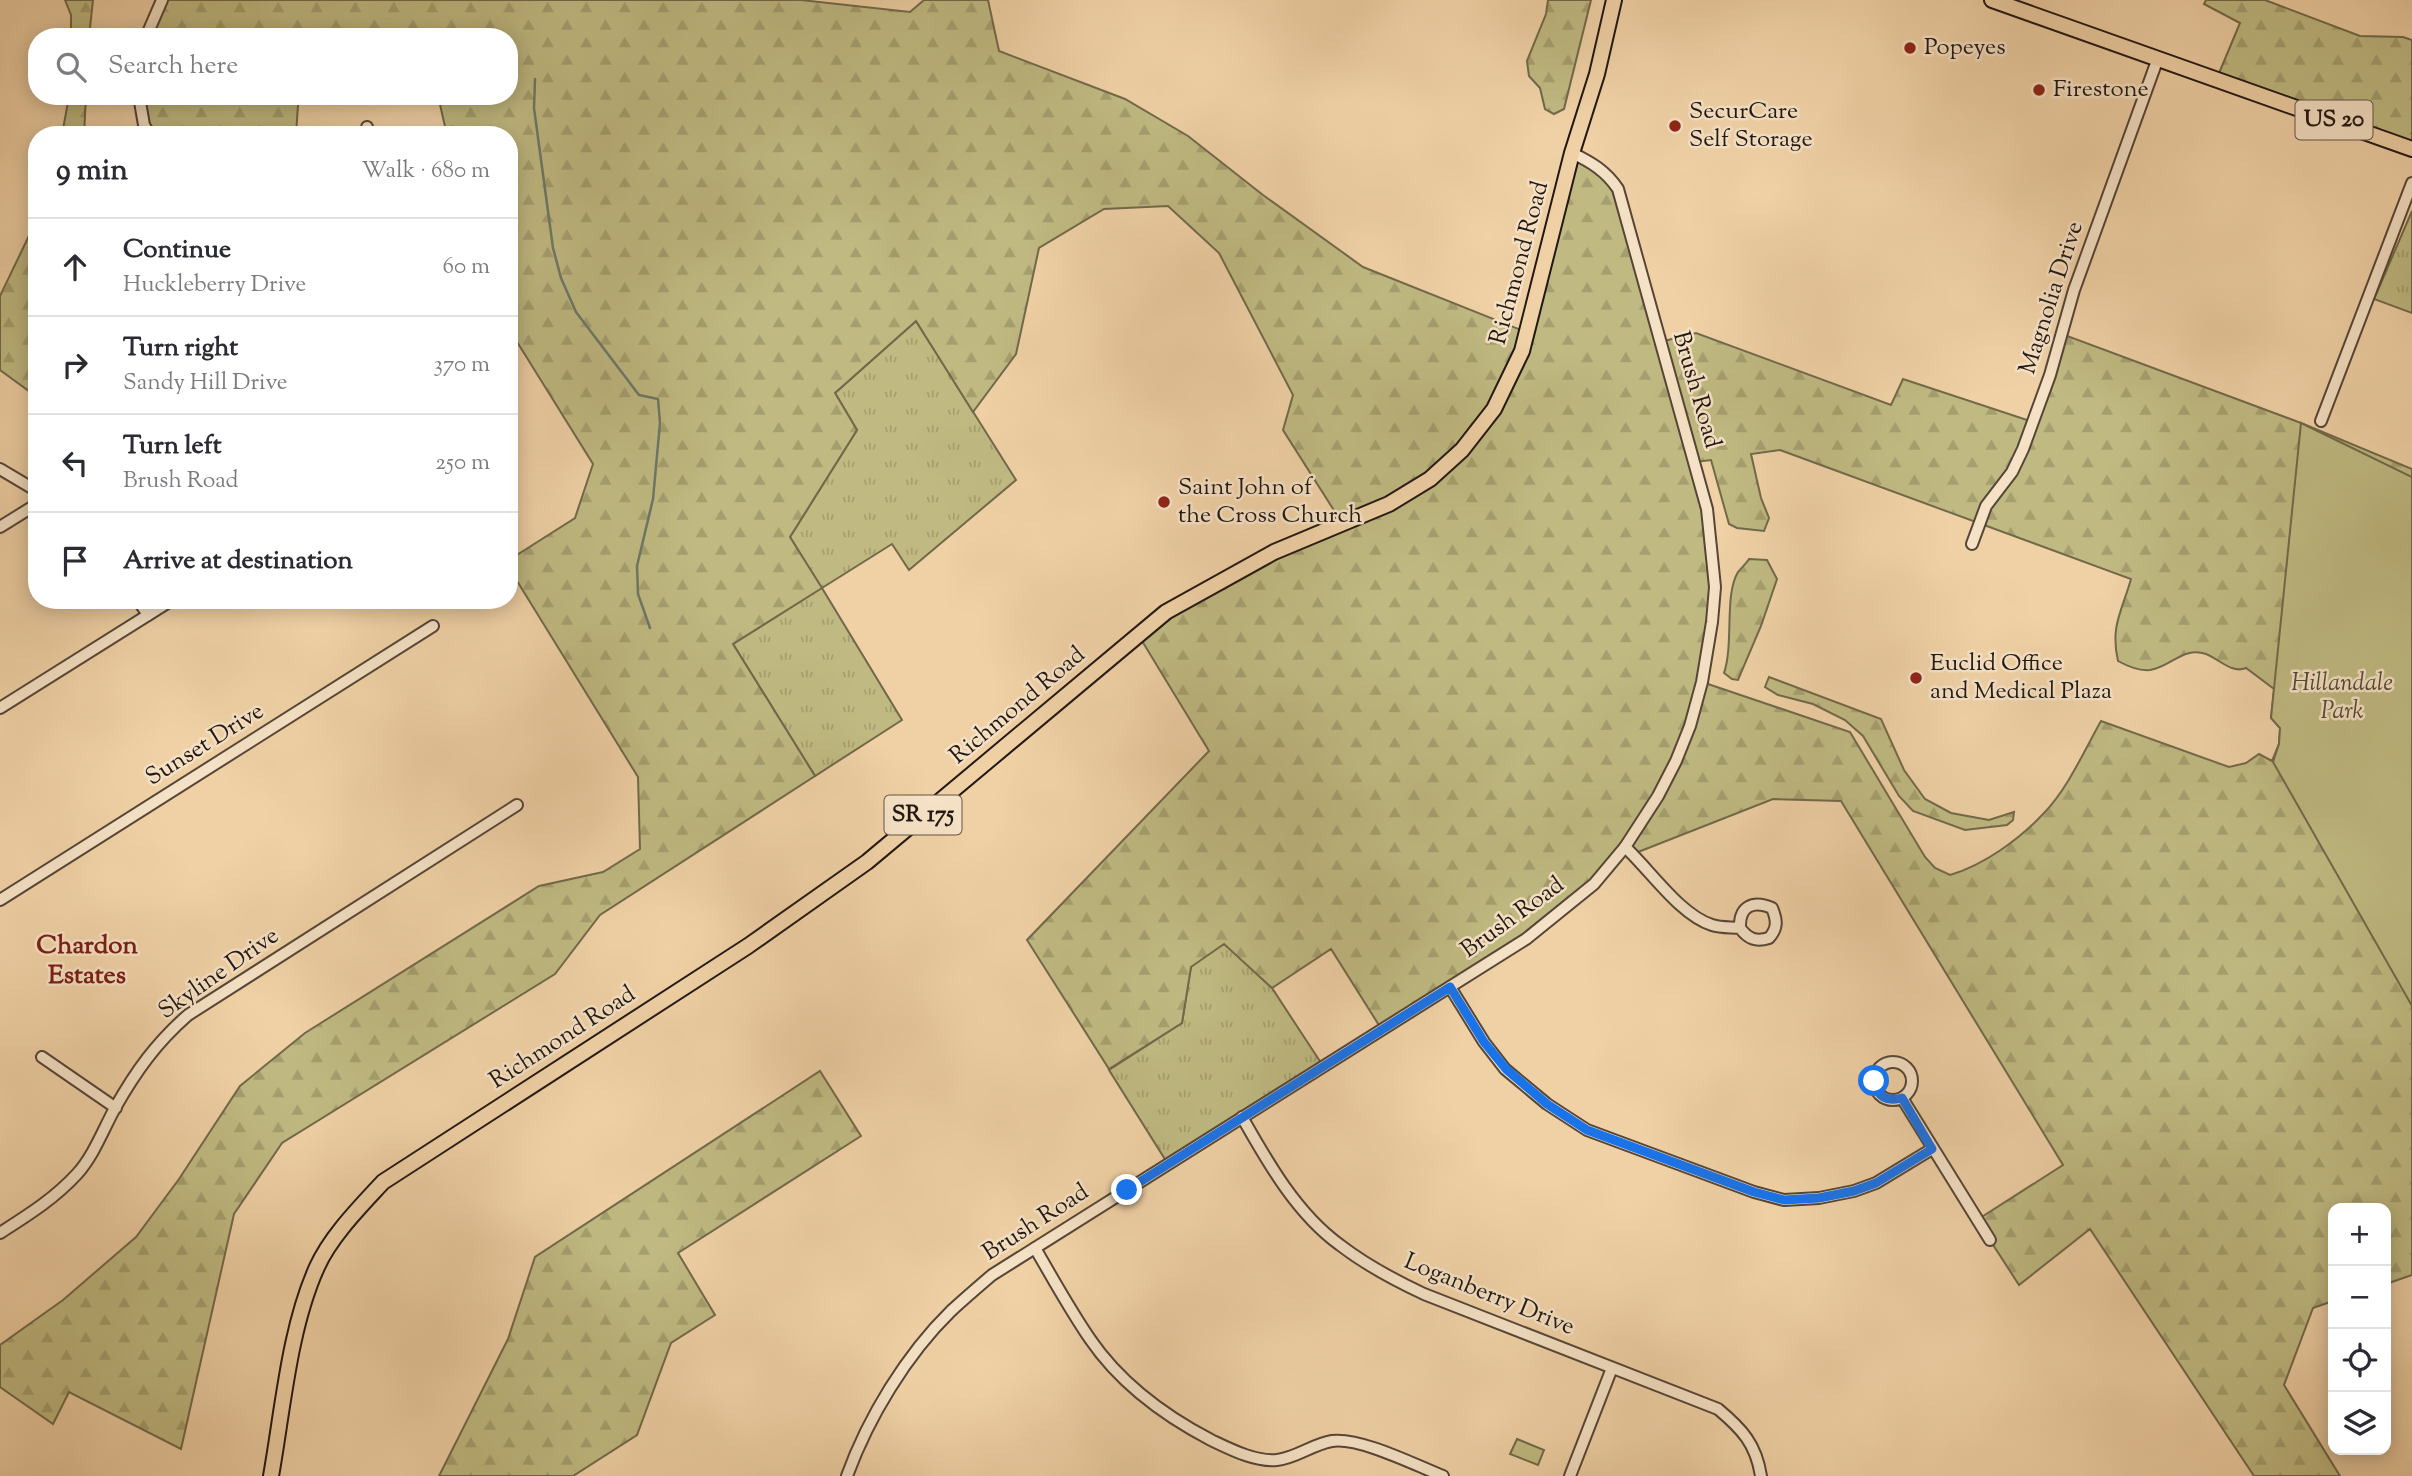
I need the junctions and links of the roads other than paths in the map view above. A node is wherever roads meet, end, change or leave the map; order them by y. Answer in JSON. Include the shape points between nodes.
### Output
{"nodes":[{"id":1,"x":162,"y":0,"type":"edge"},
{"id":2,"x":1614,"y":0,"type":"edge"},
{"id":3,"x":1992,"y":0,"type":"edge"},
{"id":4,"x":150,"y":28,"type":"edge"},
{"id":5,"x":2158,"y":58,"type":"junction"},
{"id":6,"x":140,"y":105,"type":"edge"},
{"id":7,"x":145,"y":126,"type":"edge"},
{"id":8,"x":2412,"y":149,"type":"edge"},
{"id":9,"x":1572,"y":153,"type":"junction"},
{"id":10,"x":2412,"y":183,"type":"edge"},
{"id":11,"x":2321,"y":421,"type":"dead end"},
{"id":12,"x":0,"y":469,"type":"edge"},
{"id":13,"x":28,"y":486,"type":"edge"},
{"id":14,"x":28,"y":510,"type":"edge"},
{"id":15,"x":0,"y":527,"type":"edge"},
{"id":16,"x":1972,"y":544,"type":"dead end"},
{"id":17,"x":144,"y":609,"type":"edge"},
{"id":18,"x":158,"y":609,"type":"edge"},
{"id":19,"x":148,"y":615,"type":"junction"},
{"id":20,"x":433,"y":626,"type":"dead end"},
{"id":21,"x":0,"y":708,"type":"edge"},
{"id":22,"x":517,"y":805,"type":"dead end"},
{"id":23,"x":1625,"y":847,"type":"junction"},
{"id":24,"x":0,"y":900,"type":"edge"},
{"id":25,"x":1740,"y":928,"type":"dead end"},
{"id":26,"x":1450,"y":987,"type":"junction"},
{"id":27,"x":42,"y":1057,"type":"dead end"},
{"id":28,"x":1902,"y":1098,"type":"dead end"},
{"id":29,"x":116,"y":1108,"type":"junction"},
{"id":30,"x":1242,"y":1117,"type":"junction"},
{"id":31,"x":1932,"y":1149,"type":"junction"},
{"id":32,"x":0,"y":1233,"type":"edge"},
{"id":33,"x":1990,"y":1240,"type":"dead end"},
{"id":34,"x":1035,"y":1248,"type":"junction"},
{"id":35,"x":1612,"y":1368,"type":"junction"},
{"id":36,"x":271,"y":1476,"type":"edge"},
{"id":37,"x":847,"y":1476,"type":"edge"},
{"id":38,"x":1443,"y":1476,"type":"edge"},
{"id":39,"x":1570,"y":1476,"type":"edge"},
{"id":40,"x":1761,"y":1476,"type":"edge"}],
"edges":[{"from":1,"to":4,"type":"street"},
{"from":2,"to":9,"type":"main road","name":"Richmond Road","number":"SR 175"},
{"from":3,"to":5,"type":"main road","number":"US 20"},
{"from":5,"to":8,"type":"main road","number":"US 20"},
{"from":5,"to":16,"type":"street","name":"Magnolia Drive","via":[[2074,290],[2023,449],[1986,506]]},
{"from":6,"to":7,"type":"street"},
{"from":9,"to":23,"type":"street","name":"Brush Road","via":[[1592,162],[1618,190],[1707,509],[1715,587],[1702,682],[1690,726],[1658,796]]},
{"from":9,"to":36,"type":"main road","name":"Richmond Road","number":"SR 175","via":[[1522,351],[1494,410],[1462,450],[1430,479],[1389,504],[1274,552],[1166,612],[867,862],[748,946],[383,1182],[351,1217],[318,1265],[298,1321]]},
{"from":10,"to":11,"type":"street"},
{"from":12,"to":13,"type":"street"},
{"from":14,"to":15,"type":"street"},
{"from":17,"to":19,"type":"street"},
{"from":18,"to":19,"type":"street"},
{"from":19,"to":21,"type":"street"},
{"from":20,"to":24,"type":"street","name":"Sunset Drive"},
{"from":22,"to":29,"type":"street","name":"Skyline Drive","via":[[188,1015],[161,1039]]},
{"from":23,"to":25,"type":"street","via":[[1687,911],[1714,926]]},
{"from":23,"to":26,"type":"street","name":"Brush Road","via":[[1594,884],[1560,914]]},
{"from":26,"to":30,"type":"street","name":"Brush Road"},
{"from":26,"to":31,"type":"street","via":[[1506,1069],[1547,1104],[1587,1130],[1754,1192],[1784,1200],[1854,1191]]},
{"from":27,"to":29,"type":"street"},
{"from":28,"to":31,"type":"street"},
{"from":29,"to":32,"type":"street","name":"Skyline Drive","via":[[79,1172],[48,1202]]},
{"from":30,"to":34,"type":"street","name":"Brush Road"},
{"from":30,"to":35,"type":"street","name":"Loganberry Drive","via":[[1275,1173],[1337,1244],[1424,1294]]},
{"from":31,"to":33,"type":"street"},
{"from":34,"to":37,"type":"street","name":"Brush Road","via":[[992,1275],[950,1312],[906,1365],[873,1416]]},
{"from":34,"to":38,"type":"street","via":[[1091,1341],[1121,1376],[1187,1428],[1238,1452],[1277,1460],[1335,1440],[1356,1442]]},
{"from":35,"to":39,"type":"street"},
{"from":35,"to":40,"type":"street","name":"Loganberry Drive","via":[[1718,1409],[1742,1429],[1758,1459]]}]}
